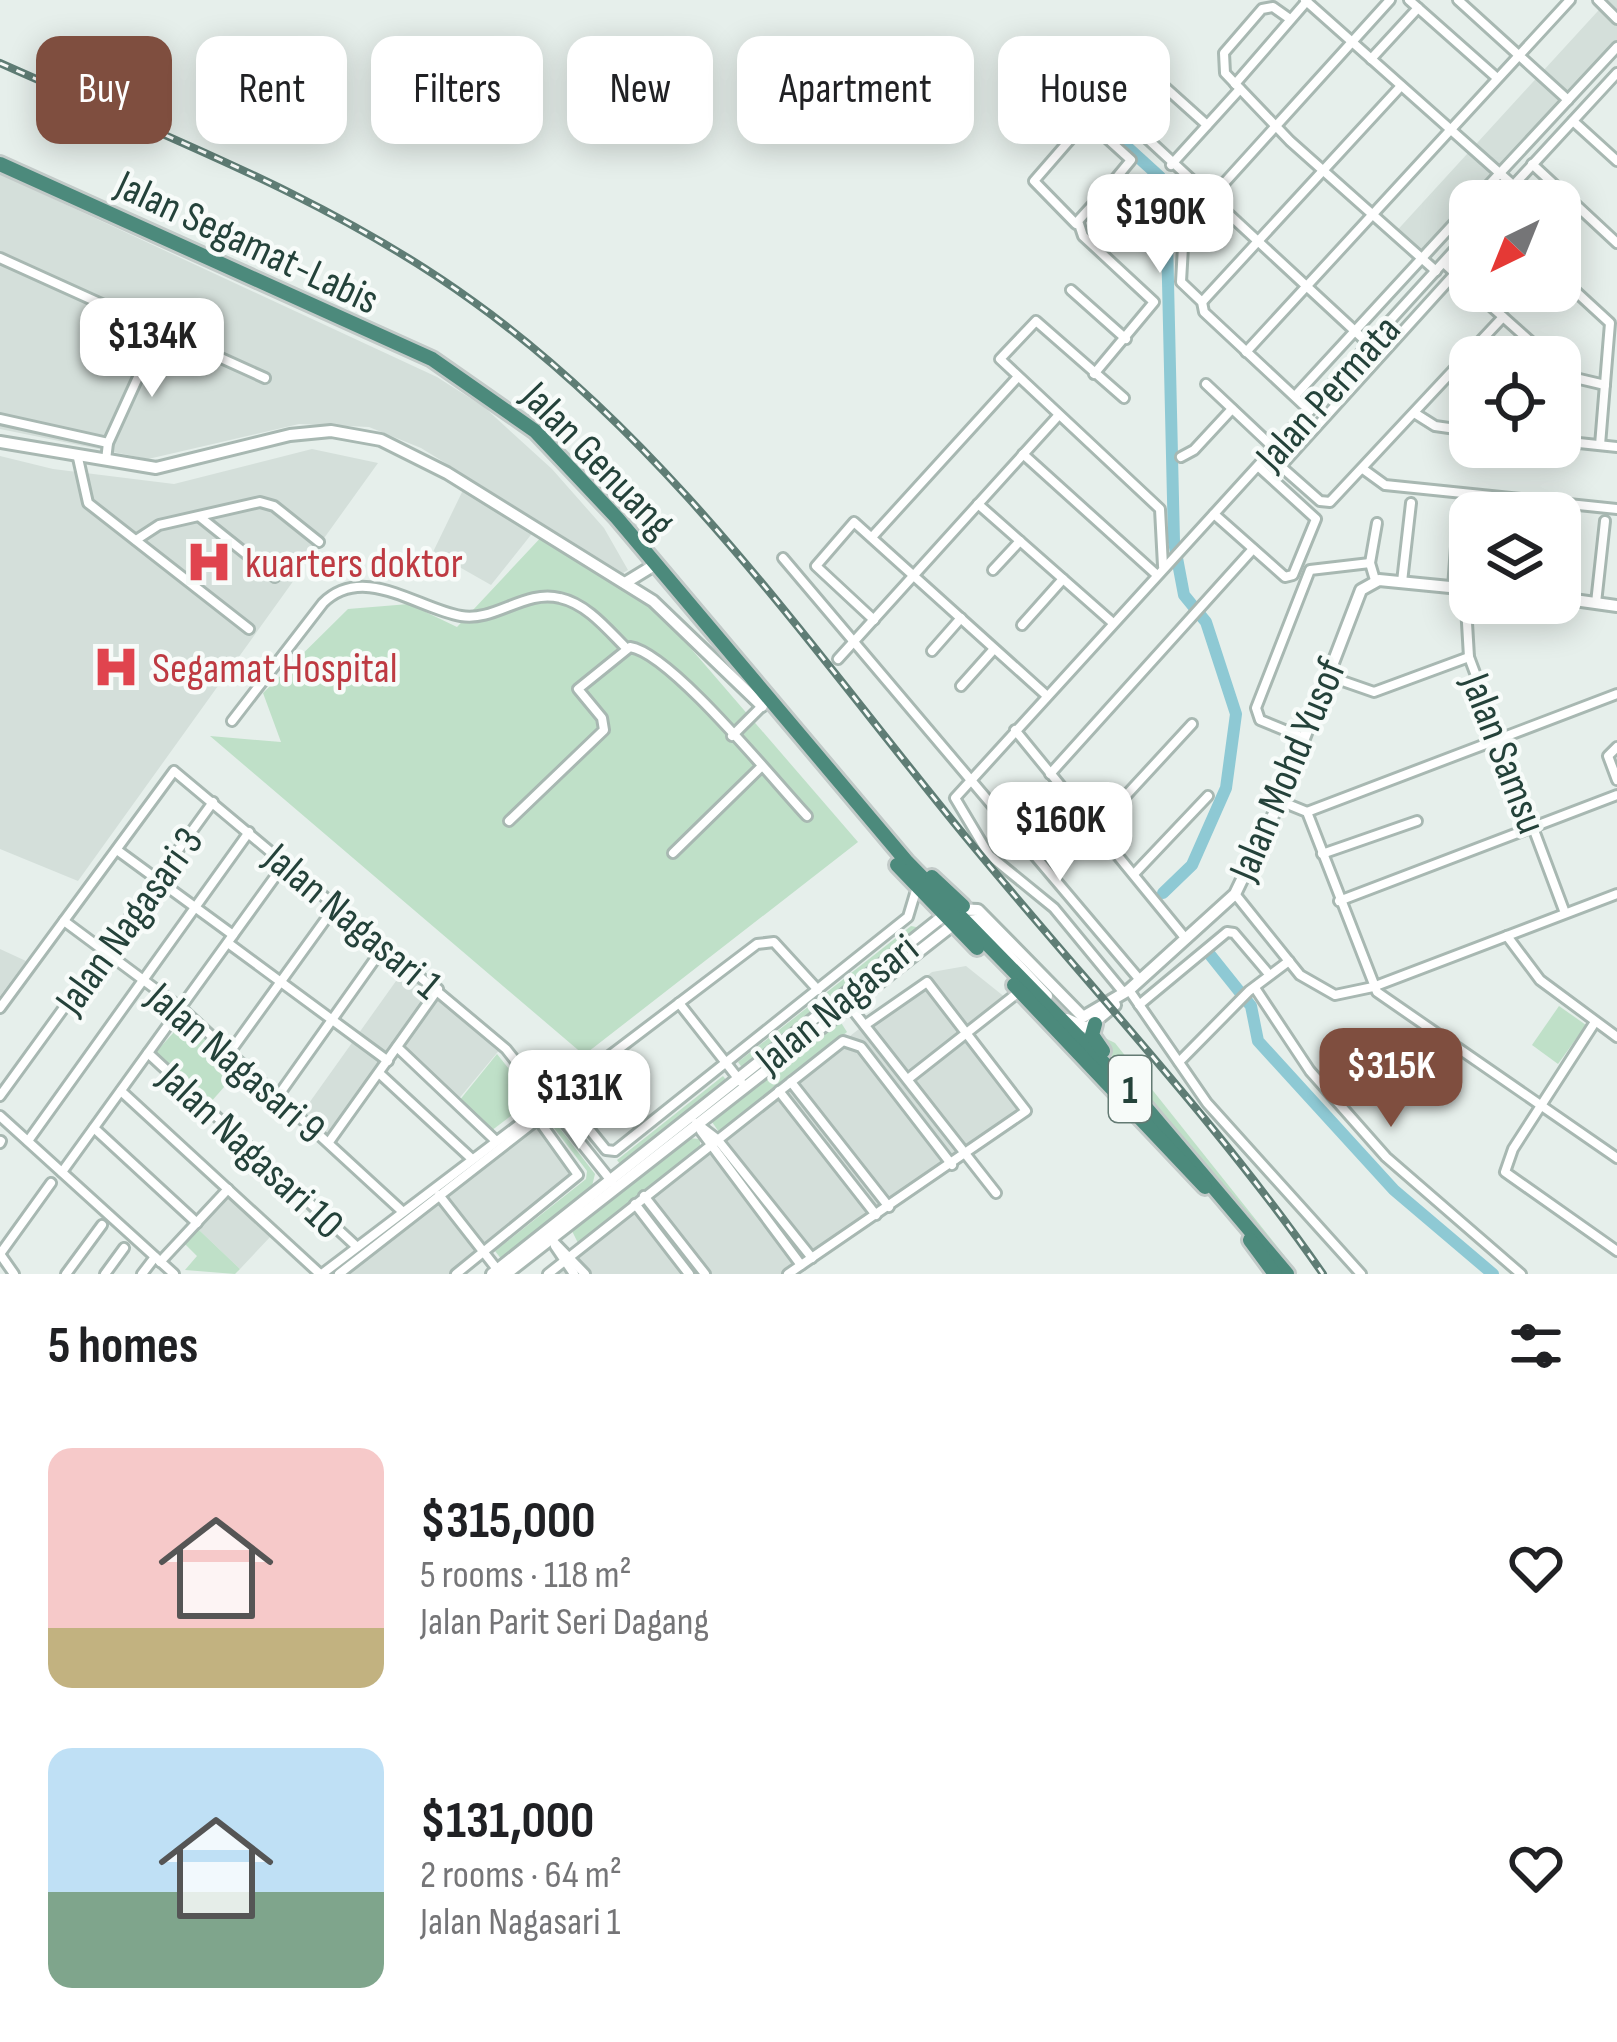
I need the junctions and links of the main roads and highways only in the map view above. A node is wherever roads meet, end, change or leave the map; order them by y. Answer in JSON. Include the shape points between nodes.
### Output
{"nodes":[{"id":1,"x":0,"y":164,"type":"edge"},
{"id":2,"x":404,"y":348,"type":"joint"},
{"id":3,"x":653,"y":566,"type":"junction"},
{"id":4,"x":955,"y":914,"type":"junction"},
{"id":5,"x":1095,"y":1024,"type":"road end"},
{"id":6,"x":1138,"y":1097,"type":"junction"},
{"id":7,"x":1281,"y":1273,"type":"edge"}],
"edges":[{"from":1,"to":2,"type":"highway","name":"Jalan Segamat-Labis","number":"1"},
{"from":2,"to":3,"type":"highway","name":"Jalan Genuang","number":"1","via":[[514,413],[580,476]]},
{"from":3,"to":4,"type":"highway","name":"Jalan Genuang","number":"1"},
{"from":3,"to":4,"type":"highway","name":"Jalan Genuang","number":"1","via":[[916,887]]},
{"from":4,"to":6,"type":"highway","name":"Jalan Genuang","number":"1"},
{"from":4,"to":7,"type":"highway","name":"Jalan Genuang","number":"1"},
{"from":5,"to":6,"type":"highway","via":[[1094,1038]]},
{"from":6,"to":7,"type":"highway","name":"Jalan Genuang","number":"1"}]}
